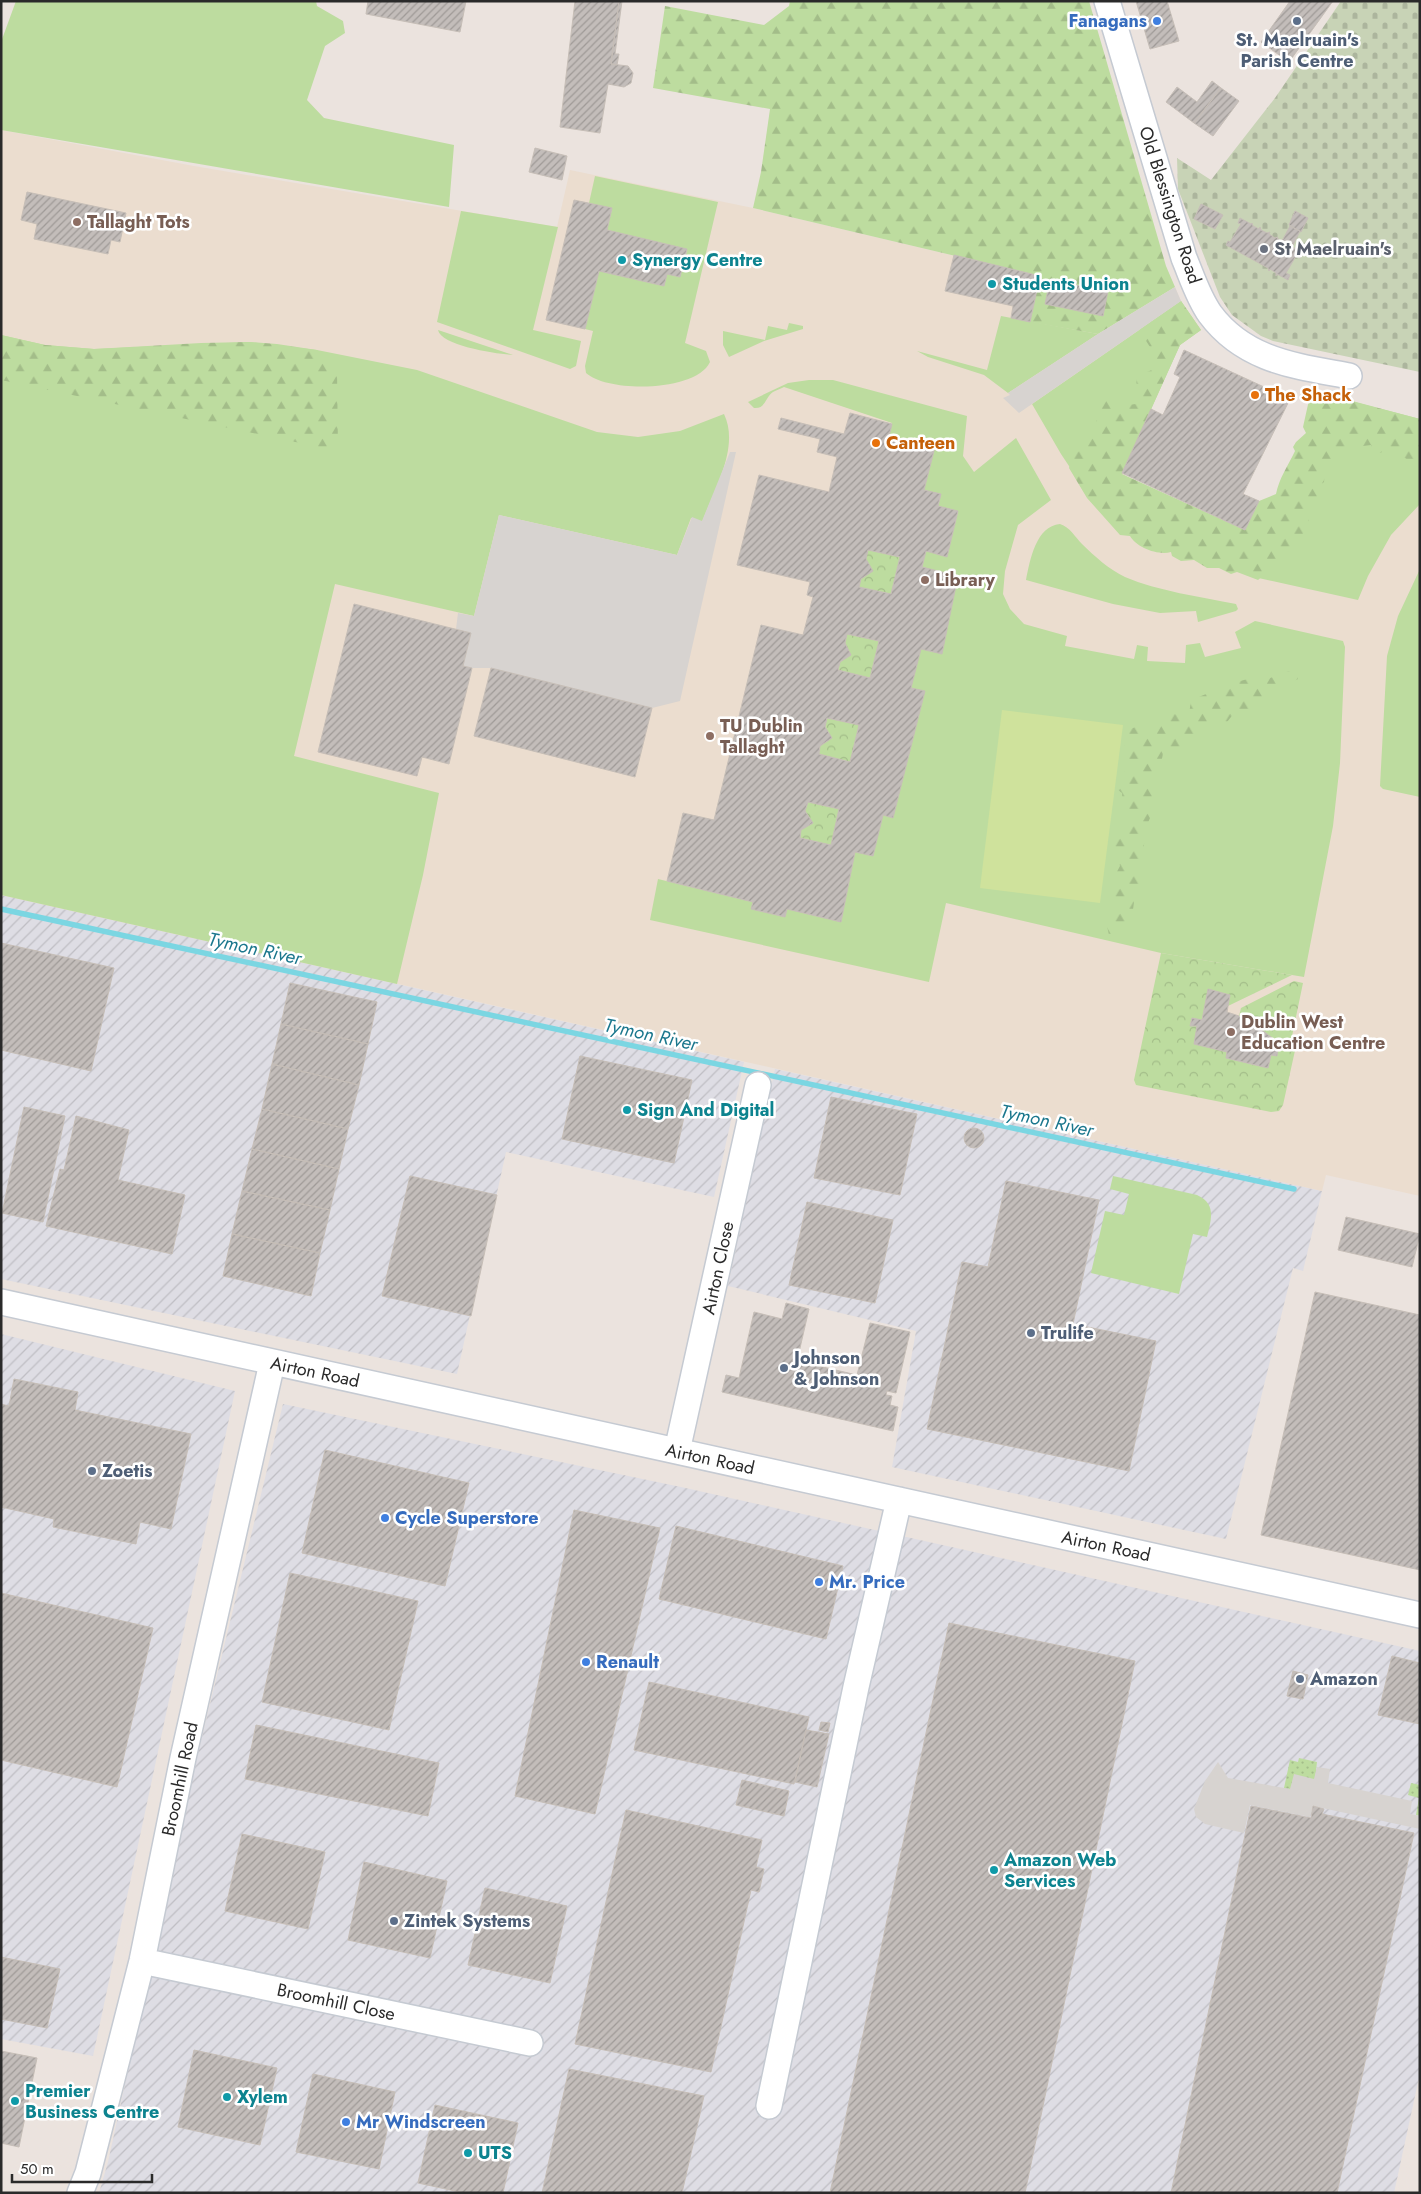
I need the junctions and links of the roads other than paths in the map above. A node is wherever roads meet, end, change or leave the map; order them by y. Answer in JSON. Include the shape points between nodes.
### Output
{"nodes":[{"id":1,"x":1107,"y":1,"type":"edge"},
{"id":2,"x":1349,"y":376,"type":"dead end"},
{"id":3,"x":758,"y":1085,"type":"dead end"},
{"id":4,"x":1,"y":1302,"type":"edge"},
{"id":5,"x":272,"y":1363,"type":"junction"},
{"id":6,"x":677,"y":1451,"type":"junction"},
{"id":7,"x":899,"y":1500,"type":"junction"},
{"id":8,"x":1420,"y":1614,"type":"edge"},
{"id":9,"x":142,"y":1961,"type":"junction"},
{"id":10,"x":530,"y":2043,"type":"dead end"},
{"id":11,"x":769,"y":2106,"type":"dead end"},
{"id":12,"x":80,"y":2193,"type":"edge"}],
"edges":[{"from":1,"to":2,"type":"street","name":"Old Blessington Road","via":[[1184,258],[1210,314],[1240,343],[1263,356]]},
{"from":3,"to":6,"type":"street","name":"Airton Close"},
{"from":4,"to":5,"type":"street","name":"Airton Road"},
{"from":5,"to":6,"type":"street","name":"Airton Road"},
{"from":5,"to":9,"type":"street","name":"Broomhill Road","via":[[183,1758]]},
{"from":6,"to":7,"type":"street","name":"Airton Road"},
{"from":7,"to":8,"type":"street","name":"Airton Road"},
{"from":7,"to":11,"type":"street","via":[[856,1687]]},
{"from":9,"to":10,"type":"street","name":"Broomhill Close"},
{"from":9,"to":12,"type":"street","name":"Broomhill Road","via":[[88,2173]]}]}
